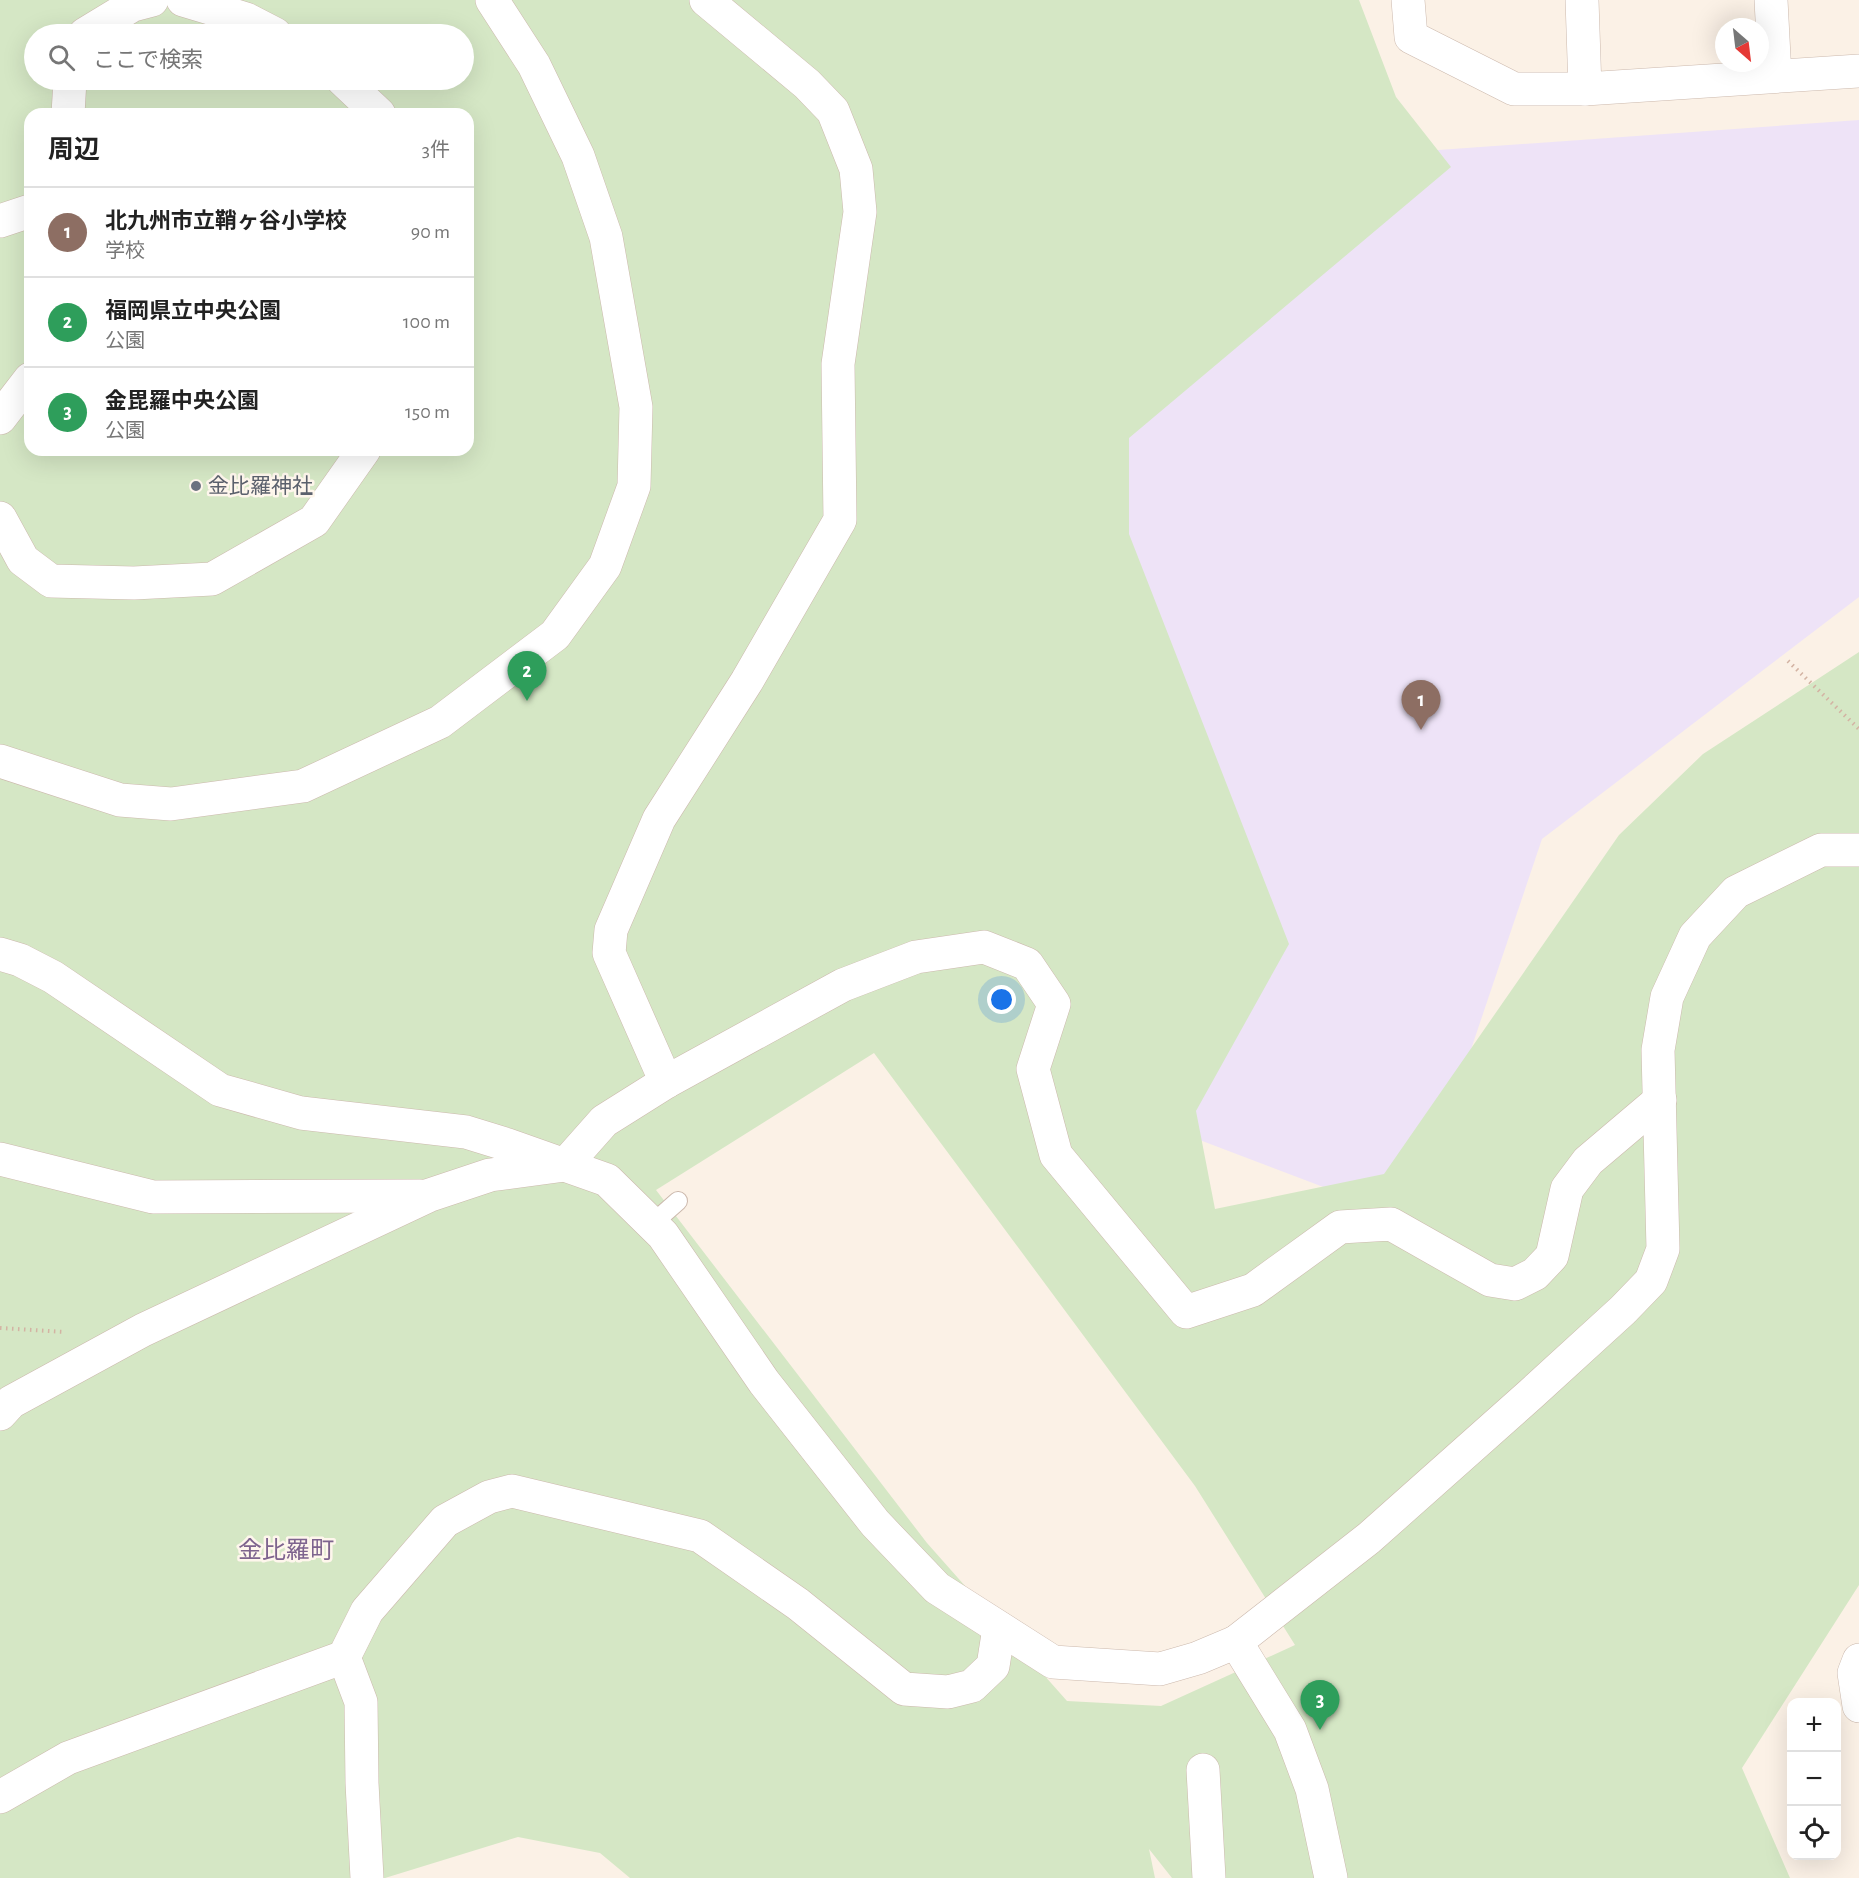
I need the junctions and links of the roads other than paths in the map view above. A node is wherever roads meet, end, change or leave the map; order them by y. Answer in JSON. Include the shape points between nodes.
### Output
{"nodes":[{"id":1,"x":152,"y":0,"type":"edge"},
{"id":2,"x":183,"y":0,"type":"edge"},
{"id":3,"x":492,"y":0,"type":"edge"},
{"id":4,"x":706,"y":0,"type":"edge"},
{"id":5,"x":1408,"y":0,"type":"edge"},
{"id":6,"x":1582,"y":0,"type":"edge"},
{"id":7,"x":1771,"y":0,"type":"edge"},
{"id":8,"x":101,"y":24,"type":"edge"},
{"id":9,"x":256,"y":24,"type":"edge"},
{"id":10,"x":1859,"y":71,"type":"edge"},
{"id":11,"x":1775,"y":76,"type":"junction"},
{"id":12,"x":1584,"y":89,"type":"junction"},
{"id":13,"x":69,"y":90,"type":"edge"},
{"id":14,"x":354,"y":90,"type":"edge"},
{"id":15,"x":68,"y":108,"type":"edge"},
{"id":16,"x":373,"y":108,"type":"edge"},
{"id":17,"x":24,"y":213,"type":"edge"},
{"id":18,"x":0,"y":221,"type":"edge"},
{"id":19,"x":24,"y":387,"type":"edge"},
{"id":20,"x":0,"y":418,"type":"edge"},
{"id":21,"x":360,"y":456,"type":"edge"},
{"id":22,"x":0,"y":518,"type":"edge"},
{"id":23,"x":0,"y":761,"type":"edge"},
{"id":24,"x":1859,"y":850,"type":"edge"},
{"id":25,"x":0,"y":954,"type":"edge"},
{"id":26,"x":666,"y":1082,"type":"junction"},
{"id":27,"x":1660,"y":1100,"type":"junction"},
{"id":28,"x":0,"y":1160,"type":"edge"},
{"id":29,"x":565,"y":1165,"type":"junction"},
{"id":30,"x":430,"y":1196,"type":"junction"},
{"id":31,"x":678,"y":1201,"type":"dead end"},
{"id":32,"x":652,"y":1224,"type":"junction"},
{"id":33,"x":0,"y":1414,"type":"edge"},
{"id":34,"x":999,"y":1628,"type":"junction"},
{"id":35,"x":1236,"y":1642,"type":"junction"},
{"id":36,"x":344,"y":1657,"type":"junction"},
{"id":37,"x":1859,"y":1660,"type":"edge"},
{"id":38,"x":1859,"y":1706,"type":"edge"},
{"id":39,"x":1203,"y":1770,"type":"dead end"},
{"id":40,"x":0,"y":1797,"type":"edge"},
{"id":41,"x":367,"y":1878,"type":"edge"},
{"id":42,"x":1209,"y":1878,"type":"edge"},
{"id":43,"x":1331,"y":1878,"type":"edge"}],
"edges":[{"from":1,"to":8,"type":"street","via":[[133,4]]},
{"from":2,"to":9,"type":"street"},
{"from":3,"to":23,"type":"street","via":[[534,65],[578,156],[606,237],[636,407],[634,486],[605,566],[555,635],[440,722],[303,786],[171,804],[120,800]]},
{"from":4,"to":26,"type":"street","via":[[807,84],[833,111],[856,169],[860,212],[838,364],[840,520],[747,681],[659,819],[610,930],[609,953]]},
{"from":5,"to":12,"type":"street","via":[[1411,37],[1514,89]]},
{"from":6,"to":12,"type":"street"},
{"from":7,"to":11,"type":"street"},
{"from":10,"to":11,"type":"street"},
{"from":11,"to":12,"type":"street"},
{"from":13,"to":15,"type":"street"},
{"from":14,"to":16,"type":"street"},
{"from":17,"to":18,"type":"street"},
{"from":19,"to":20,"type":"street"},
{"from":21,"to":22,"type":"street","via":[[314,521],[212,579],[134,583],[51,581],[23,560]]},
{"from":24,"to":27,"type":"street","via":[[1821,850],[1736,892],[1695,936],[1667,998],[1658,1050]]},
{"from":25,"to":29,"type":"street","via":[[53,977],[220,1090],[300,1113],[466,1132]]},
{"from":26,"to":27,"type":"street","via":[[843,985],[916,957],[984,947],[1027,964],[1054,1004],[1033,1069],[1056,1155],[1186,1312],[1253,1290],[1340,1227],[1391,1224],[1490,1280],[1515,1284],[1535,1274],[1552,1256],[1567,1189],[1588,1161]]},
{"from":26,"to":29,"type":"street","via":[[604,1121]]},
{"from":27,"to":35,"type":"street","via":[[1663,1249],[1651,1281],[1370,1538]]},
{"from":28,"to":30,"type":"street","via":[[153,1197]]},
{"from":29,"to":30,"type":"street","via":[[490,1175]]},
{"from":29,"to":32,"type":"street","via":[[607,1180]]},
{"from":30,"to":33,"type":"street","via":[[144,1330],[11,1402]]},
{"from":31,"to":32,"type":"lane"},
{"from":32,"to":34,"type":"street","via":[[764,1382],[875,1523],[937,1588]]},
{"from":34,"to":35,"type":"street","via":[[1053,1662],[1160,1669]]},
{"from":34,"to":36,"type":"street","via":[[993,1666],[972,1686],[948,1692],[904,1689],[798,1604],[700,1536],[513,1491],[489,1497],[445,1521],[367,1611]]},
{"from":35,"to":43,"type":"street","via":[[1290,1730],[1312,1789]]},
{"from":36,"to":40,"type":"street","via":[[68,1758]]},
{"from":36,"to":41,"type":"street","via":[[361,1702]]},
{"from":37,"to":38,"type":"street","via":[[1854,1673]]},
{"from":39,"to":42,"type":"street"}]}
